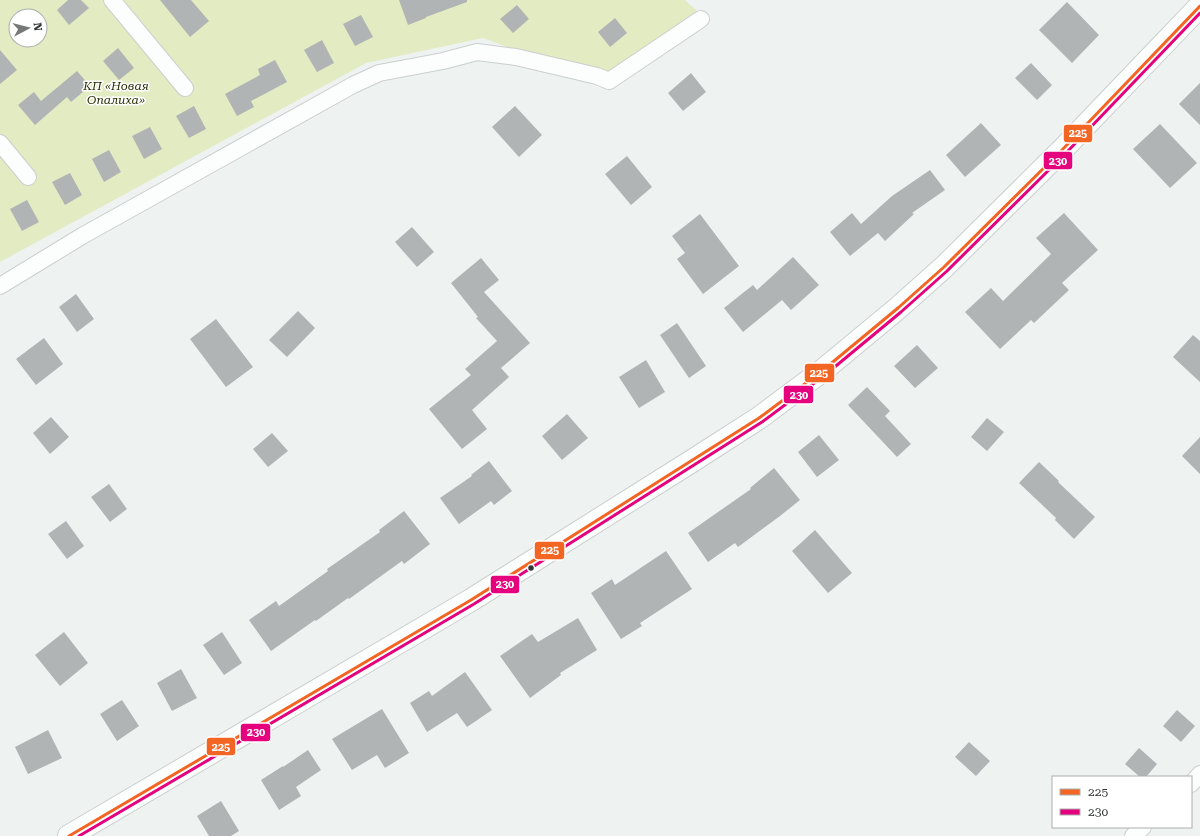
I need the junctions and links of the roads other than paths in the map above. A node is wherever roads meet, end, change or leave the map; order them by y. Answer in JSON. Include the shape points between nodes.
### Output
{"nodes":[{"id":1,"x":112,"y":0,"type":"edge"},
{"id":2,"x":1200,"y":6,"type":"edge"},
{"id":3,"x":701,"y":18,"type":"dead end"},
{"id":4,"x":185,"y":88,"type":"dead end"},
{"id":5,"x":0,"y":143,"type":"edge"},
{"id":6,"x":28,"y":177,"type":"dead end"},
{"id":7,"x":0,"y":286,"type":"edge"},
{"id":8,"x":1200,"y":774,"type":"edge"},
{"id":9,"x":1192,"y":783,"type":"edge"},
{"id":10,"x":1142,"y":828,"type":"edge"},
{"id":11,"x":69,"y":836,"type":"edge"},
{"id":12,"x":1133,"y":836,"type":"edge"}],
"edges":[{"from":1,"to":4,"type":"street"},
{"from":2,"to":11,"type":"main road","via":[[1062,150],[944,267],[822,371],[759,418],[471,600]]},
{"from":3,"to":7,"type":"street","via":[[609,81],[516,56],[477,52],[380,73],[353,85],[82,236]]},
{"from":5,"to":6,"type":"street"},
{"from":8,"to":9,"type":"street"},
{"from":10,"to":12,"type":"street"}]}
